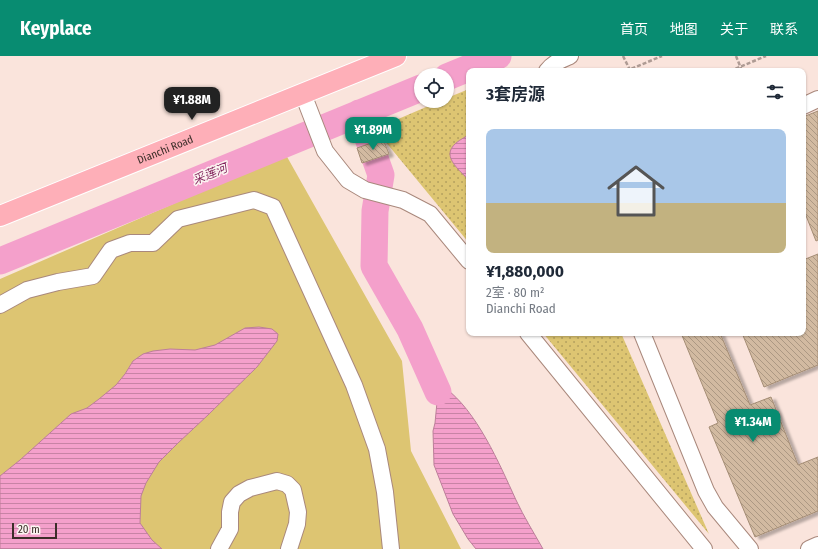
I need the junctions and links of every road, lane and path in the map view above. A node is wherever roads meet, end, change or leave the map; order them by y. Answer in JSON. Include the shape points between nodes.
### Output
{"nodes":[{"id":1,"x":394,"y":56,"type":"edge"},
{"id":2,"x":570,"y":56,"type":"edge"},
{"id":3,"x":624,"y":56,"type":"edge"},
{"id":4,"x":662,"y":56,"type":"edge"},
{"id":5,"x":736,"y":56,"type":"edge"},
{"id":6,"x":766,"y":56,"type":"edge"},
{"id":7,"x":741,"y":66,"type":"junction"},
{"id":8,"x":550,"y":68,"type":"edge"},
{"id":9,"x":627,"y":68,"type":"edge"},
{"id":10,"x":635,"y":68,"type":"edge"},
{"id":11,"x":737,"y":68,"type":"edge"},
{"id":12,"x":818,"y":100,"type":"edge"},
{"id":13,"x":306,"y":102,"type":"junction"},
{"id":14,"x":806,"y":105,"type":"edge"},
{"id":15,"x":0,"y":216,"type":"edge"},
{"id":16,"x":466,"y":257,"type":"edge"},
{"id":17,"x":0,"y":305,"type":"edge"},
{"id":18,"x":530,"y":336,"type":"edge"},
{"id":19,"x":643,"y":336,"type":"edge"},
{"id":20,"x":818,"y":545,"type":"edge"},
{"id":21,"x":219,"y":549,"type":"edge"},
{"id":22,"x":290,"y":549,"type":"edge"},
{"id":23,"x":391,"y":549,"type":"edge"},
{"id":24,"x":704,"y":549,"type":"edge"},
{"id":25,"x":750,"y":549,"type":"edge"},
{"id":26,"x":809,"y":549,"type":"edge"}],
"edges":[{"from":1,"to":13,"type":"main road","name":"Dianchi Road"},
{"from":2,"to":8,"type":"lane","via":[[556,62]]},
{"from":3,"to":9,"type":"path"},
{"from":4,"to":10,"type":"path"},
{"from":5,"to":7,"type":"path"},
{"from":6,"to":7,"type":"path"},
{"from":7,"to":11,"type":"path"},
{"from":12,"to":14,"type":"lane"},
{"from":13,"to":15,"type":"main road","name":"Dianchi Road"},
{"from":13,"to":16,"type":"lane","via":[[326,150],[348,180],[365,190],[403,200],[430,214]]},
{"from":17,"to":23,"type":"lane","via":[[27,290],[93,276],[111,250],[130,243],[153,243],[178,219],[254,200],[273,207],[354,385],[377,449]]},
{"from":18,"to":24,"type":"lane"},
{"from":19,"to":25,"type":"lane","via":[[706,491],[715,507]]},
{"from":20,"to":26,"type":"lane"},
{"from":21,"to":22,"type":"lane","via":[[230,530],[232,502],[250,488],[277,481],[287,484],[293,490],[298,512]]}]}
